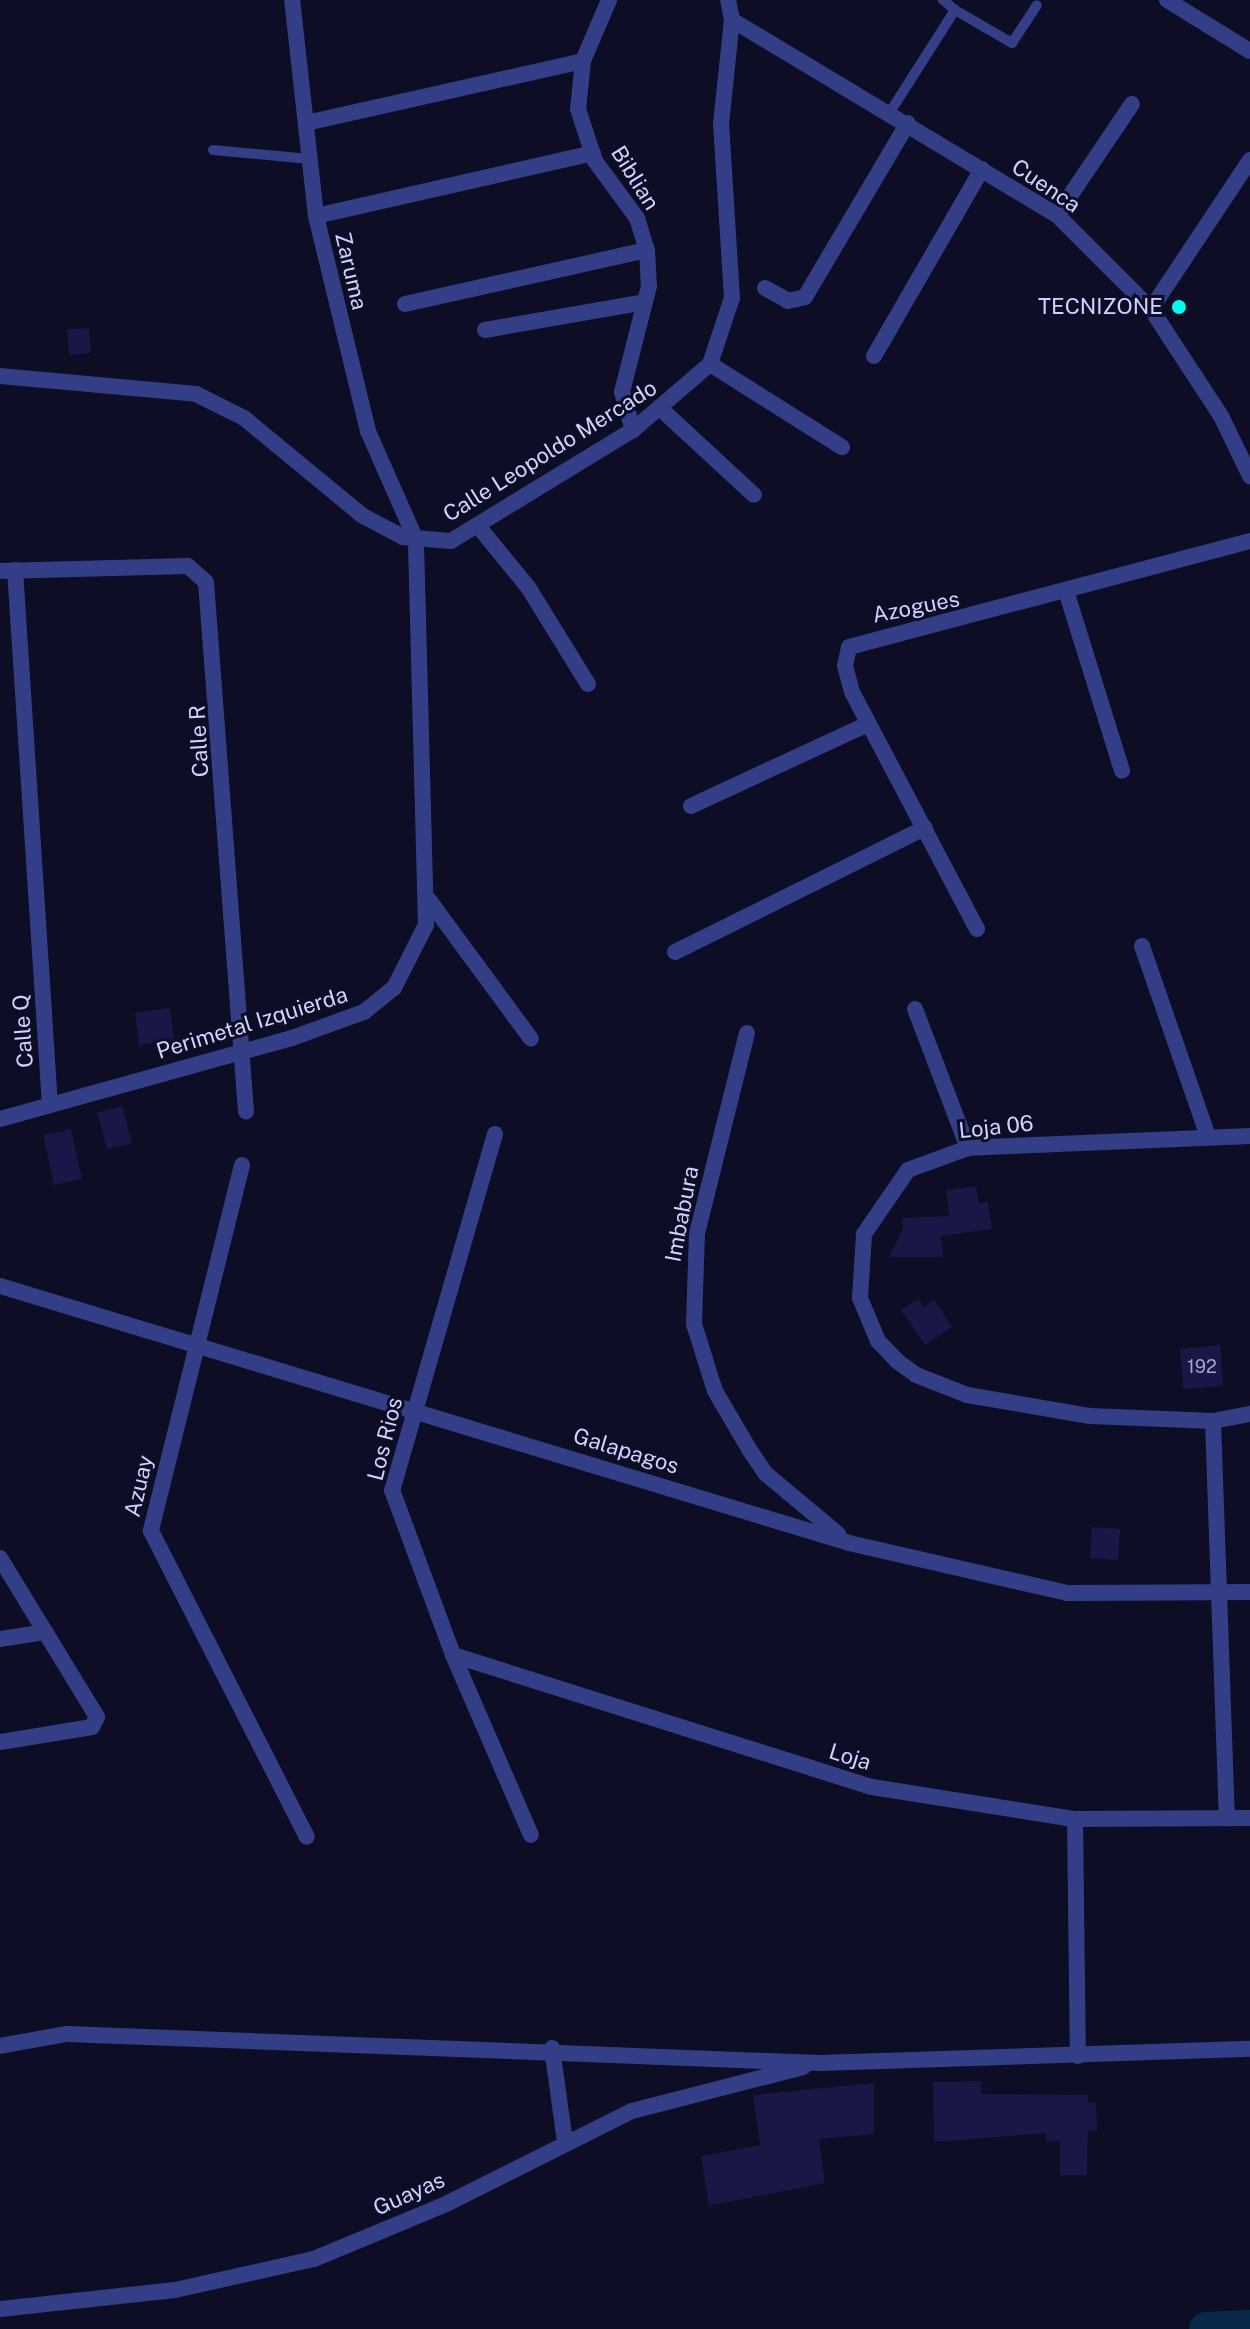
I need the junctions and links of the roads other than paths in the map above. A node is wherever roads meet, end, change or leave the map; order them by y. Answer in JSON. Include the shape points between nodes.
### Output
{"nodes":[{"id":1,"x":292,"y":0,"type":"edge"},
{"id":2,"x":609,"y":0,"type":"edge"},
{"id":3,"x":728,"y":0,"type":"edge"},
{"id":4,"x":943,"y":0,"type":"edge"},
{"id":5,"x":1167,"y":0,"type":"edge"},
{"id":6,"x":1037,"y":5,"type":"dead end"},
{"id":7,"x":955,"y":10,"type":"junction"},
{"id":8,"x":732,"y":20,"type":"junction"},
{"id":9,"x":1250,"y":51,"type":"edge"},
{"id":10,"x":583,"y":61,"type":"junction"},
{"id":11,"x":1132,"y":104,"type":"dead end"},
{"id":12,"x":890,"y":112,"type":"junction"},
{"id":13,"x":306,"y":123,"type":"junction"},
{"id":14,"x":908,"y":123,"type":"junction"},
{"id":15,"x":213,"y":150,"type":"dead end"},
{"id":16,"x":593,"y":153,"type":"junction"},
{"id":17,"x":310,"y":159,"type":"junction"},
{"id":18,"x":1250,"y":160,"type":"edge"},
{"id":19,"x":982,"y":169,"type":"junction"},
{"id":20,"x":1057,"y":215,"type":"junction"},
{"id":21,"x":316,"y":216,"type":"junction"},
{"id":22,"x":647,"y":250,"type":"junction"},
{"id":23,"x":765,"y":288,"type":"dead end"},
{"id":24,"x":645,"y":302,"type":"junction"},
{"id":25,"x":405,"y":304,"type":"dead end"},
{"id":26,"x":1151,"y":309,"type":"junction"},
{"id":27,"x":485,"y":330,"type":"dead end"},
{"id":28,"x":874,"y":356,"type":"dead end"},
{"id":29,"x":710,"y":364,"type":"junction"},
{"id":30,"x":0,"y":376,"type":"edge"},
{"id":31,"x":662,"y":410,"type":"junction"},
{"id":32,"x":633,"y":430,"type":"junction"},
{"id":33,"x":842,"y":447,"type":"dead end"},
{"id":34,"x":1250,"y":476,"type":"edge"},
{"id":35,"x":754,"y":495,"type":"dead end"},
{"id":36,"x":478,"y":526,"type":"junction"},
{"id":37,"x":416,"y":540,"type":"junction"},
{"id":38,"x":1250,"y":541,"type":"edge"},
{"id":39,"x":7,"y":570,"type":"edge"},
{"id":40,"x":1067,"y":594,"type":"junction"},
{"id":41,"x":588,"y":684,"type":"dead end"},
{"id":42,"x":868,"y":724,"type":"junction"},
{"id":43,"x":1122,"y":771,"type":"dead end"},
{"id":44,"x":691,"y":806,"type":"dead end"},
{"id":45,"x":925,"y":828,"type":"junction"},
{"id":46,"x":429,"y":900,"type":"junction"},
{"id":47,"x":977,"y":929,"type":"dead end"},
{"id":48,"x":1142,"y":946,"type":"dead end"},
{"id":49,"x":675,"y":952,"type":"dead end"},
{"id":50,"x":915,"y":1009,"type":"dead end"},
{"id":51,"x":747,"y":1033,"type":"dead end"},
{"id":52,"x":531,"y":1039,"type":"dead end"},
{"id":53,"x":238,"y":1051,"type":"junction"},
{"id":54,"x":50,"y":1105,"type":"junction"},
{"id":55,"x":246,"y":1111,"type":"dead end"},
{"id":56,"x":0,"y":1119,"type":"edge"},
{"id":57,"x":495,"y":1134,"type":"dead end"},
{"id":58,"x":1250,"y":1136,"type":"edge"},
{"id":59,"x":1208,"y":1137,"type":"junction"},
{"id":60,"x":968,"y":1148,"type":"junction"},
{"id":61,"x":242,"y":1165,"type":"dead end"},
{"id":62,"x":0,"y":1286,"type":"edge"},
{"id":63,"x":199,"y":1343,"type":"junction"},
{"id":64,"x":414,"y":1410,"type":"junction"},
{"id":65,"x":1250,"y":1414,"type":"edge"},
{"id":66,"x":1213,"y":1421,"type":"junction"},
{"id":67,"x":849,"y":1543,"type":"junction"},
{"id":68,"x":0,"y":1558,"type":"edge"},
{"id":69,"x":1250,"y":1592,"type":"edge"},
{"id":70,"x":1219,"y":1593,"type":"junction"},
{"id":71,"x":45,"y":1632,"type":"junction"},
{"id":72,"x":0,"y":1639,"type":"edge"},
{"id":73,"x":453,"y":1655,"type":"junction"},
{"id":74,"x":0,"y":1742,"type":"edge"},
{"id":75,"x":1227,"y":1818,"type":"junction"},
{"id":76,"x":1250,"y":1818,"type":"edge"},
{"id":77,"x":1075,"y":1819,"type":"junction"},
{"id":78,"x":531,"y":1835,"type":"dead end"},
{"id":79,"x":307,"y":1837,"type":"dead end"},
{"id":80,"x":0,"y":2046,"type":"edge"},
{"id":81,"x":552,"y":2048,"type":"junction"},
{"id":82,"x":1250,"y":2049,"type":"edge"},
{"id":83,"x":1078,"y":2056,"type":"junction"},
{"id":84,"x":820,"y":2063,"type":"junction"},
{"id":85,"x":565,"y":2142,"type":"junction"},
{"id":86,"x":0,"y":2309,"type":"edge"}],
"edges":[{"from":1,"to":13,"type":"street","name":"Zaruma"},
{"from":2,"to":10,"type":"street","name":"Biblian"},
{"from":3,"to":8,"type":"street","name":"Calle Leopoldo Mercado"},
{"from":4,"to":7,"type":"lane"},
{"from":5,"to":9,"type":"street"},
{"from":6,"to":7,"type":"lane","via":[[1012,43]]},
{"from":7,"to":12,"type":"lane"},
{"from":8,"to":12,"type":"street","name":"Cuenca"},
{"from":8,"to":29,"type":"street","name":"Calle Leopoldo Mercado","via":[[721,124],[732,298]]},
{"from":10,"to":13,"type":"street"},
{"from":10,"to":16,"type":"street","name":"Biblian","via":[[578,109]]},
{"from":11,"to":20,"type":"street"},
{"from":12,"to":14,"type":"street","name":"Cuenca"},
{"from":13,"to":17,"type":"street","name":"Zaruma"},
{"from":14,"to":19,"type":"street","name":"Cuenca"},
{"from":14,"to":23,"type":"street","via":[[805,297],[788,301]]},
{"from":15,"to":17,"type":"lane"},
{"from":16,"to":21,"type":"street"},
{"from":16,"to":22,"type":"street","name":"Biblian","via":[[637,218]]},
{"from":17,"to":21,"type":"street","name":"Zaruma"},
{"from":18,"to":26,"type":"street"},
{"from":19,"to":20,"type":"street","name":"Cuenca"},
{"from":19,"to":28,"type":"street"},
{"from":20,"to":26,"type":"street","name":"Cuenca"},
{"from":21,"to":37,"type":"street","name":"Zaruma","via":[[368,431]]},
{"from":22,"to":24,"type":"street","name":"Biblian"},
{"from":22,"to":25,"type":"street"},
{"from":24,"to":27,"type":"street"},
{"from":24,"to":32,"type":"street","name":"Biblian","via":[[624,364],[622,392]]},
{"from":26,"to":34,"type":"street","name":"Cuenca","via":[[1221,416]]},
{"from":29,"to":31,"type":"street","name":"Calle Leopoldo Mercado"},
{"from":29,"to":33,"type":"street"},
{"from":30,"to":37,"type":"street","via":[[196,394],[244,418],[363,516]]},
{"from":31,"to":32,"type":"street","name":"Calle Leopoldo Mercado"},
{"from":31,"to":35,"type":"street"},
{"from":32,"to":36,"type":"street","name":"Calle Leopoldo Mercado"},
{"from":36,"to":37,"type":"street","name":"Calle Leopoldo Mercado","via":[[451,541]]},
{"from":36,"to":41,"type":"street","via":[[528,587]]},
{"from":37,"to":46,"type":"street","name":"Perimetal Izquierda"},
{"from":38,"to":40,"type":"street","name":"Azogues"},
{"from":39,"to":53,"type":"street","name":"Calle R","via":[[188,566],[206,582],[213,601]]},
{"from":39,"to":54,"type":"street","name":"Calle Q"},
{"from":40,"to":42,"type":"street","name":"Azogues","via":[[849,647],[845,666]]},
{"from":40,"to":43,"type":"street"},
{"from":42,"to":44,"type":"street"},
{"from":42,"to":45,"type":"street","name":"Azogues"},
{"from":45,"to":47,"type":"street","name":"Azogues"},
{"from":45,"to":49,"type":"street"},
{"from":46,"to":52,"type":"street"},
{"from":46,"to":53,"type":"street","name":"Perimetal Izquierda","via":[[426,925],[394,988],[364,1012]]},
{"from":48,"to":59,"type":"street"},
{"from":50,"to":60,"type":"street"},
{"from":51,"to":67,"type":"street","name":"Imbabura","via":[[697,1233],[694,1324],[715,1391],[766,1474]]},
{"from":53,"to":54,"type":"street","name":"Perimetal Izquierda"},
{"from":53,"to":55,"type":"street","name":"Calle R"},
{"from":54,"to":56,"type":"street","name":"Perimetal Izquierda"},
{"from":57,"to":64,"type":"street","name":"Los Rios"},
{"from":58,"to":59,"type":"street","name":"Loja 06"},
{"from":59,"to":60,"type":"street","name":"Loja 06"},
{"from":60,"to":66,"type":"street","name":"Loja 06","via":[[908,1170],[864,1234],[860,1298],[878,1341],[916,1375],[967,1395],[1090,1416]]},
{"from":61,"to":63,"type":"street","name":"Azuay"},
{"from":62,"to":63,"type":"street","name":"Galapagos"},
{"from":63,"to":64,"type":"street","name":"Galapagos"},
{"from":63,"to":79,"type":"street","name":"Azuay","via":[[151,1531]]},
{"from":64,"to":67,"type":"street","name":"Galapagos"},
{"from":64,"to":73,"type":"street","name":"Los Rios","via":[[393,1502]]},
{"from":65,"to":66,"type":"street"},
{"from":66,"to":70,"type":"street"},
{"from":67,"to":70,"type":"street","name":"Galapagos","via":[[1067,1593]]},
{"from":68,"to":71,"type":"street"},
{"from":69,"to":70,"type":"street","name":"Galapagos"},
{"from":70,"to":75,"type":"street"},
{"from":71,"to":72,"type":"street"},
{"from":71,"to":74,"type":"street","via":[[96,1722]]},
{"from":73,"to":77,"type":"street","name":"Loja","via":[[872,1787]]},
{"from":73,"to":78,"type":"street","name":"Los Rios"},
{"from":75,"to":76,"type":"street","name":"Loja"},
{"from":75,"to":77,"type":"street","name":"Loja"},
{"from":77,"to":83,"type":"street"},
{"from":80,"to":81,"type":"street","name":"Guayas","via":[[67,2034]]},
{"from":81,"to":84,"type":"street","name":"Guayas"},
{"from":81,"to":85,"type":"street"},
{"from":82,"to":83,"type":"street","name":"Guayas"},
{"from":83,"to":84,"type":"street","name":"Guayas"},
{"from":84,"to":85,"type":"street","name":"Guayas","via":[[632,2111]]},
{"from":85,"to":86,"type":"street","name":"Guayas","via":[[446,2204],[314,2259],[175,2290]]}]}
